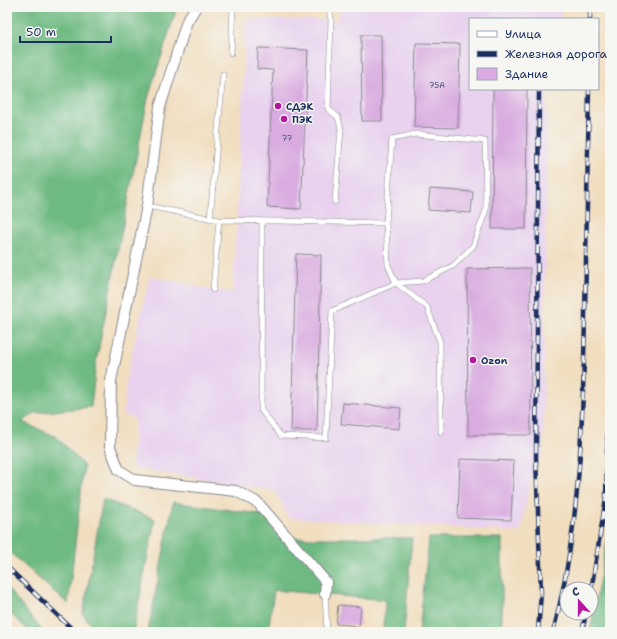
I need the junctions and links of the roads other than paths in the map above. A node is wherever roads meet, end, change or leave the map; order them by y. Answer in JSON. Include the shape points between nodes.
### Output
{"nodes":[{"id":1,"x":196,"y":7,"type":"edge"},
{"id":2,"x":233,"y":7,"type":"edge"},
{"id":3,"x":329,"y":7,"type":"edge"},
{"id":4,"x":231,"y":53,"type":"dead end"},
{"id":5,"x":223,"y":74,"type":"dead end"},
{"id":6,"x":335,"y":202,"type":"dead end"},
{"id":7,"x":147,"y":206,"type":"junction"},
{"id":8,"x":210,"y":219,"type":"junction"},
{"id":9,"x":219,"y":220,"type":"junction"},
{"id":10,"x":262,"y":221,"type":"junction"},
{"id":11,"x":386,"y":223,"type":"junction"},
{"id":12,"x":396,"y":283,"type":"junction"},
{"id":13,"x":213,"y":290,"type":"dead end"},
{"id":14,"x":441,"y":432,"type":"dead end"},
{"id":15,"x":326,"y":594,"type":"joint"},
{"id":16,"x":327,"y":632,"type":"edge"}],
"edges":[{"from":1,"to":7,"type":"street","via":[[187,21],[160,107]]},
{"from":2,"to":4,"type":"lane"},
{"from":3,"to":6,"type":"lane","via":[[331,20],[328,109],[338,117],[341,129]]},
{"from":5,"to":8,"type":"lane"},
{"from":7,"to":8,"type":"lane"},
{"from":7,"to":15,"type":"street","via":[[111,381],[110,446],[119,470],[135,480],[236,491],[258,503],[326,582]]},
{"from":8,"to":9,"type":"lane"},
{"from":9,"to":10,"type":"lane"},
{"from":9,"to":13,"type":"lane"},
{"from":10,"to":11,"type":"lane"},
{"from":10,"to":12,"type":"lane","via":[[261,410],[281,436],[326,438],[332,311]]},
{"from":11,"to":12,"type":"lane","via":[[388,265]]},
{"from":11,"to":12,"type":"lane","via":[[392,139],[416,134],[485,141],[486,210],[474,246],[453,266],[423,281]]},
{"from":12,"to":14,"type":"lane","via":[[427,307],[440,342]]},
{"from":15,"to":16,"type":"lane"}]}
